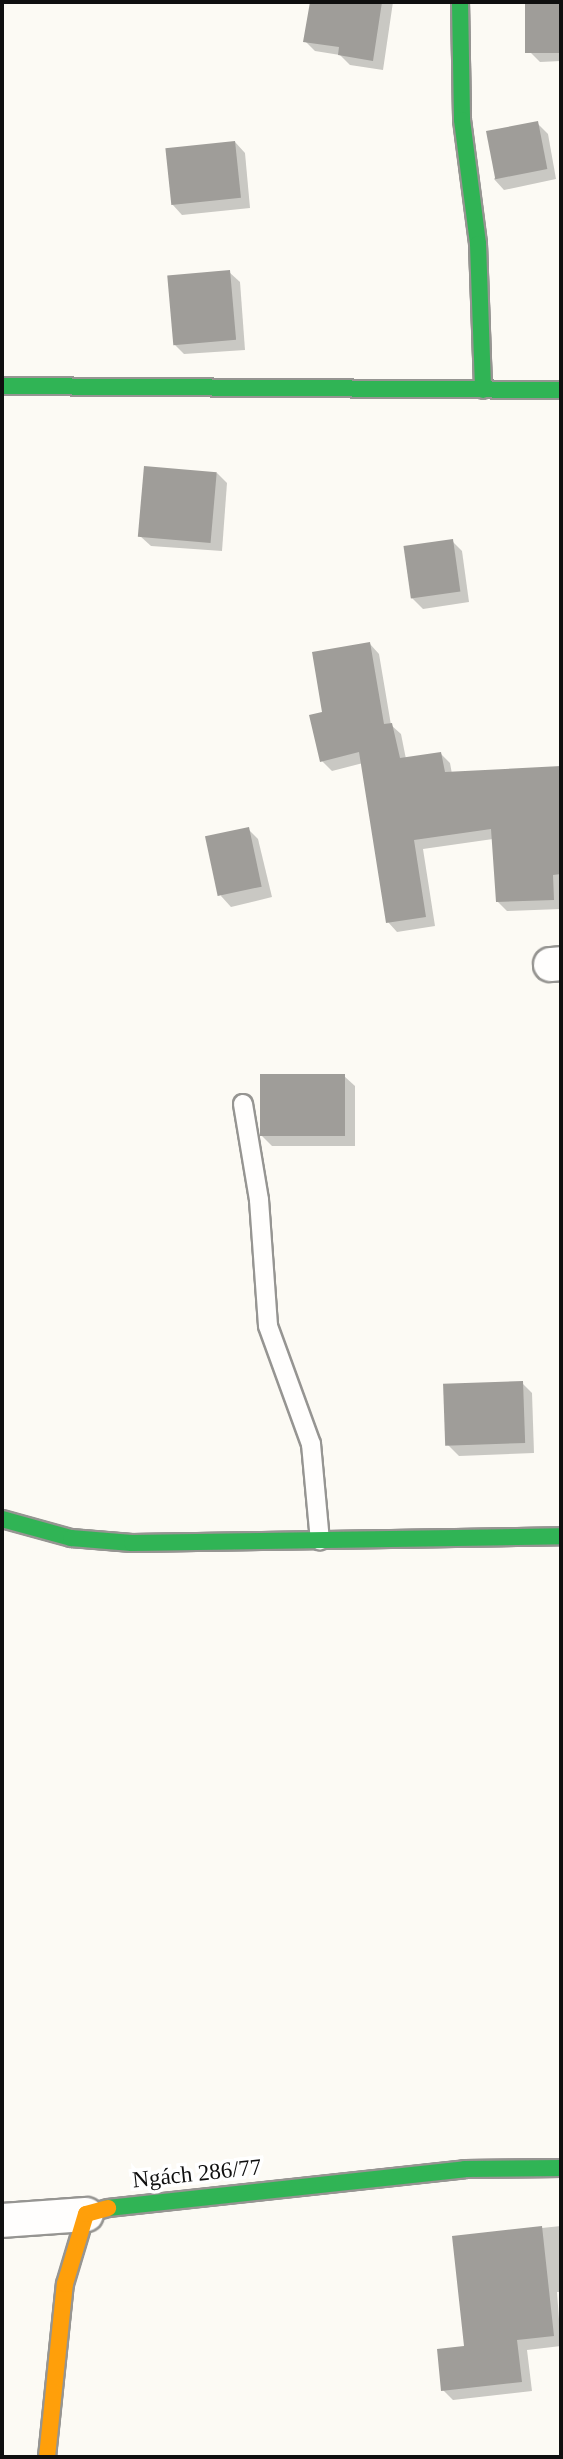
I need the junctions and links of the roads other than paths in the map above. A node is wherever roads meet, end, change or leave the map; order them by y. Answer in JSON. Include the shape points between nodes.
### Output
{"nodes":[{"id":1,"x":460,"y":2,"type":"edge"},
{"id":2,"x":2,"y":386,"type":"edge"},
{"id":3,"x":483,"y":390,"type":"junction"},
{"id":4,"x":561,"y":390,"type":"edge"},
{"id":5,"x":243,"y":1104,"type":"dead end"},
{"id":6,"x":2,"y":1519,"type":"edge"},
{"id":7,"x":561,"y":1536,"type":"edge"},
{"id":8,"x":320,"y":1541,"type":"junction"},
{"id":9,"x":561,"y":2168,"type":"edge"},
{"id":10,"x":86,"y":2214,"type":"junction"},
{"id":11,"x":2,"y":2220,"type":"edge"},
{"id":12,"x":47,"y":2457,"type":"edge"}],
"edges":[{"from":1,"to":3,"type":"street","via":[[462,120],[478,244]]},
{"from":2,"to":3,"type":"street"},
{"from":3,"to":4,"type":"street"},
{"from":5,"to":8,"type":"lane","via":[[260,1200],[268,1326],[312,1444]]},
{"from":6,"to":8,"type":"street","via":[[71,1538],[132,1543]]},
{"from":7,"to":8,"type":"street"},
{"from":9,"to":10,"type":"street","name":"Ngách 286/77","via":[[465,2169],[114,2206]]},
{"from":10,"to":11,"type":"street"},
{"from":10,"to":12,"type":"street","via":[[65,2284]]}]}
